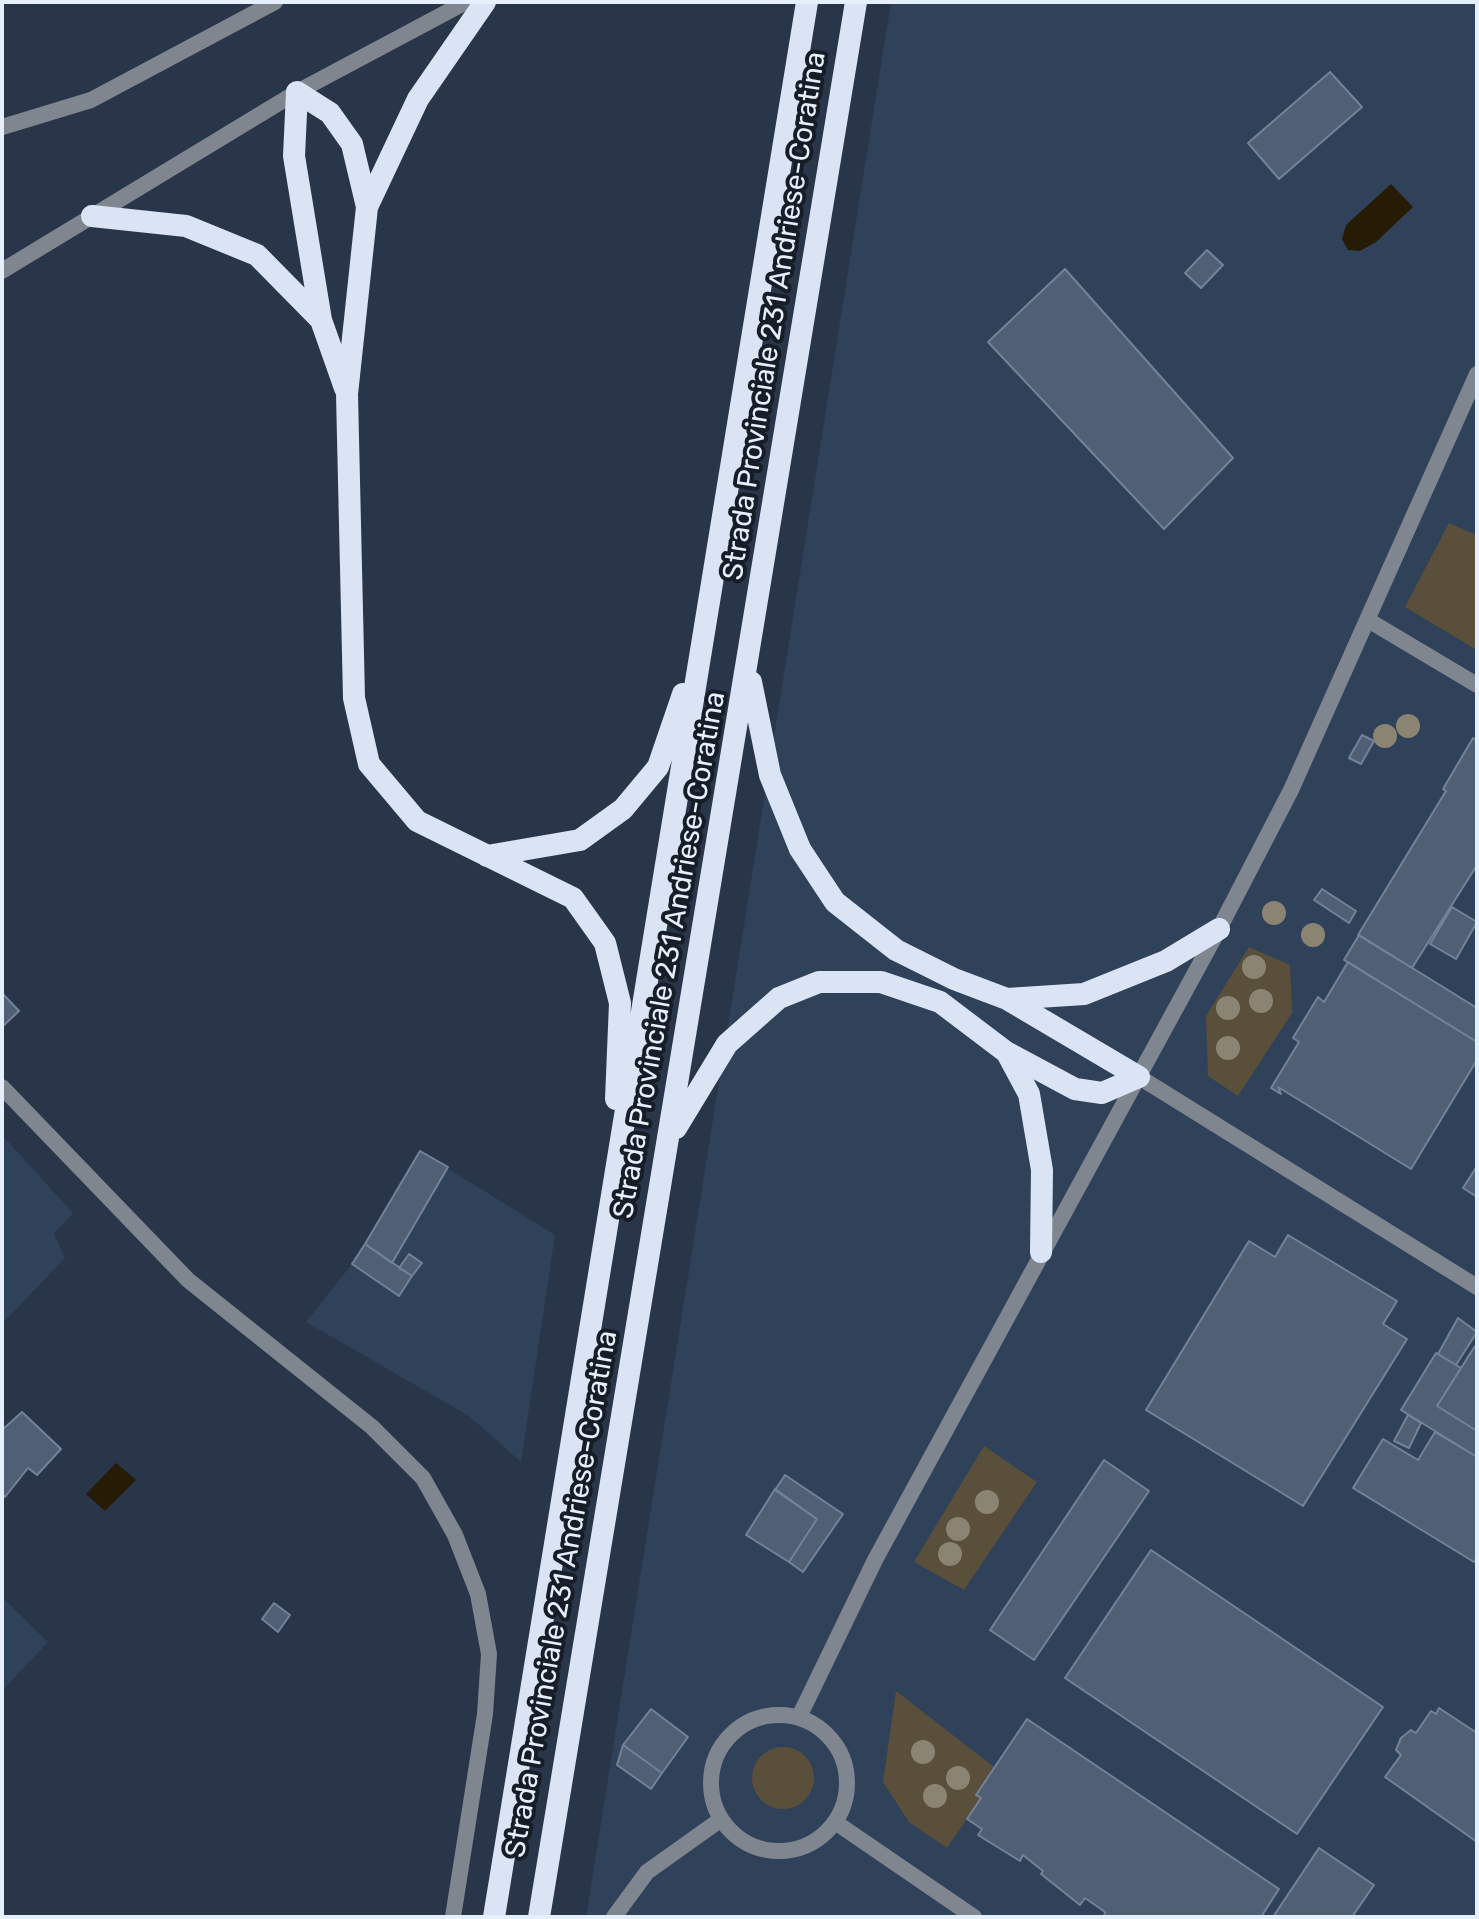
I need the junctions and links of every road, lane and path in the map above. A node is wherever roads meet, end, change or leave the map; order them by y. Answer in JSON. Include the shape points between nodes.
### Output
{"nodes":[{"id":1,"x":275,"y":2,"type":"edge"},
{"id":2,"x":466,"y":2,"type":"edge"},
{"id":3,"x":485,"y":2,"type":"edge"},
{"id":4,"x":807,"y":2,"type":"edge"},
{"id":5,"x":856,"y":2,"type":"edge"},
{"id":6,"x":297,"y":92,"type":"junction"},
{"id":7,"x":2,"y":127,"type":"edge"},
{"id":8,"x":367,"y":207,"type":"junction"},
{"id":9,"x":92,"y":216,"type":"junction"},
{"id":10,"x":2,"y":271,"type":"edge"},
{"id":11,"x":321,"y":320,"type":"junction"},
{"id":12,"x":1477,"y":374,"type":"edge"},
{"id":13,"x":347,"y":394,"type":"junction"},
{"id":14,"x":1368,"y":620,"type":"junction"},
{"id":15,"x":703,"y":636,"type":"junction"},
{"id":16,"x":748,"y":669,"type":"junction"},
{"id":17,"x":1477,"y":685,"type":"edge"},
{"id":18,"x":487,"y":856,"type":"junction"},
{"id":19,"x":1219,"y":929,"type":"junction"},
{"id":20,"x":1007,"y":999,"type":"junction"},
{"id":21,"x":1006,"y":1052,"type":"junction"},
{"id":22,"x":1139,"y":1077,"type":"junction"},
{"id":23,"x":2,"y":1087,"type":"edge"},
{"id":24,"x":669,"y":1140,"type":"junction"},
{"id":25,"x":613,"y":1196,"type":"junction"},
{"id":26,"x":1041,"y":1252,"type":"junction"},
{"id":27,"x":1477,"y":1287,"type":"edge"},
{"id":28,"x":799,"y":1717,"type":"junction"},
{"id":29,"x":720,"y":1820,"type":"junction"},
{"id":30,"x":835,"y":1822,"type":"junction"},
{"id":31,"x":453,"y":1917,"type":"edge"},
{"id":32,"x":494,"y":1917,"type":"edge"},
{"id":33,"x":539,"y":1917,"type":"edge"},
{"id":34,"x":614,"y":1917,"type":"edge"},
{"id":35,"x":974,"y":1917,"type":"edge"}],
"edges":[{"from":1,"to":7,"type":"street","via":[[91,100]]},
{"from":2,"to":6,"type":"street"},
{"from":3,"to":8,"type":"highway","via":[[418,99]]},
{"from":4,"to":15,"type":"highway","name":"Strada Provinciale 231 Andriese-Coratina"},
{"from":5,"to":16,"type":"highway","name":"Strada Provinciale 231 Andriese-Coratina"},
{"from":6,"to":8,"type":"highway","via":[[330,113],[352,144]]},
{"from":6,"to":9,"type":"street"},
{"from":6,"to":11,"type":"highway","via":[[294,156]]},
{"from":8,"to":13,"type":"highway"},
{"from":9,"to":10,"type":"street"},
{"from":9,"to":11,"type":"highway","via":[[186,226],[257,255]]},
{"from":11,"to":13,"type":"highway"},
{"from":12,"to":14,"type":"street"},
{"from":13,"to":18,"type":"highway","via":[[354,698],[369,764],[417,821]]},
{"from":14,"to":17,"type":"street"},
{"from":14,"to":19,"type":"street","via":[[1291,790]]},
{"from":15,"to":18,"type":"highway","via":[[658,767],[623,809],[580,840]]},
{"from":15,"to":25,"type":"highway","name":"Strada Provinciale 231 Andriese-Coratina"},
{"from":16,"to":20,"type":"highway","via":[[770,775],[800,849],[835,902],[896,950]]},
{"from":16,"to":24,"type":"highway","name":"Strada Provinciale 231 Andriese-Coratina"},
{"from":18,"to":25,"type":"highway","via":[[573,898],[605,943],[620,1003]]},
{"from":19,"to":20,"type":"highway","via":[[1166,961],[1084,994]]},
{"from":19,"to":22,"type":"street"},
{"from":20,"to":22,"type":"highway"},
{"from":21,"to":22,"type":"highway","via":[[1075,1089],[1102,1093]]},
{"from":21,"to":24,"type":"highway","via":[[940,1002],[881,982],[819,982],[779,998],[727,1044]]},
{"from":21,"to":26,"type":"highway","via":[[1029,1094],[1042,1170]]},
{"from":22,"to":26,"type":"street"},
{"from":22,"to":27,"type":"street"},
{"from":23,"to":31,"type":"street","via":[[188,1280],[372,1427],[423,1478],[455,1535],[478,1594],[489,1654],[485,1714]]},
{"from":24,"to":33,"type":"highway","name":"Strada Provinciale 231 Andriese-Coratina"},
{"from":25,"to":32,"type":"highway","name":"Strada Provinciale 231 Andriese-Coratina"},
{"from":26,"to":28,"type":"street","via":[[875,1560]]},
{"from":28,"to":29,"type":"street","via":[[752,1719],[717,1751],[710,1774],[711,1798]]},
{"from":28,"to":30,"type":"street","via":[[834,1741],[844,1760],[844,1802]]},
{"from":29,"to":30,"type":"street","via":[[755,1848],[778,1852],[800,1849]]},
{"from":29,"to":34,"type":"street","via":[[647,1872]]},
{"from":30,"to":35,"type":"street"}]}
